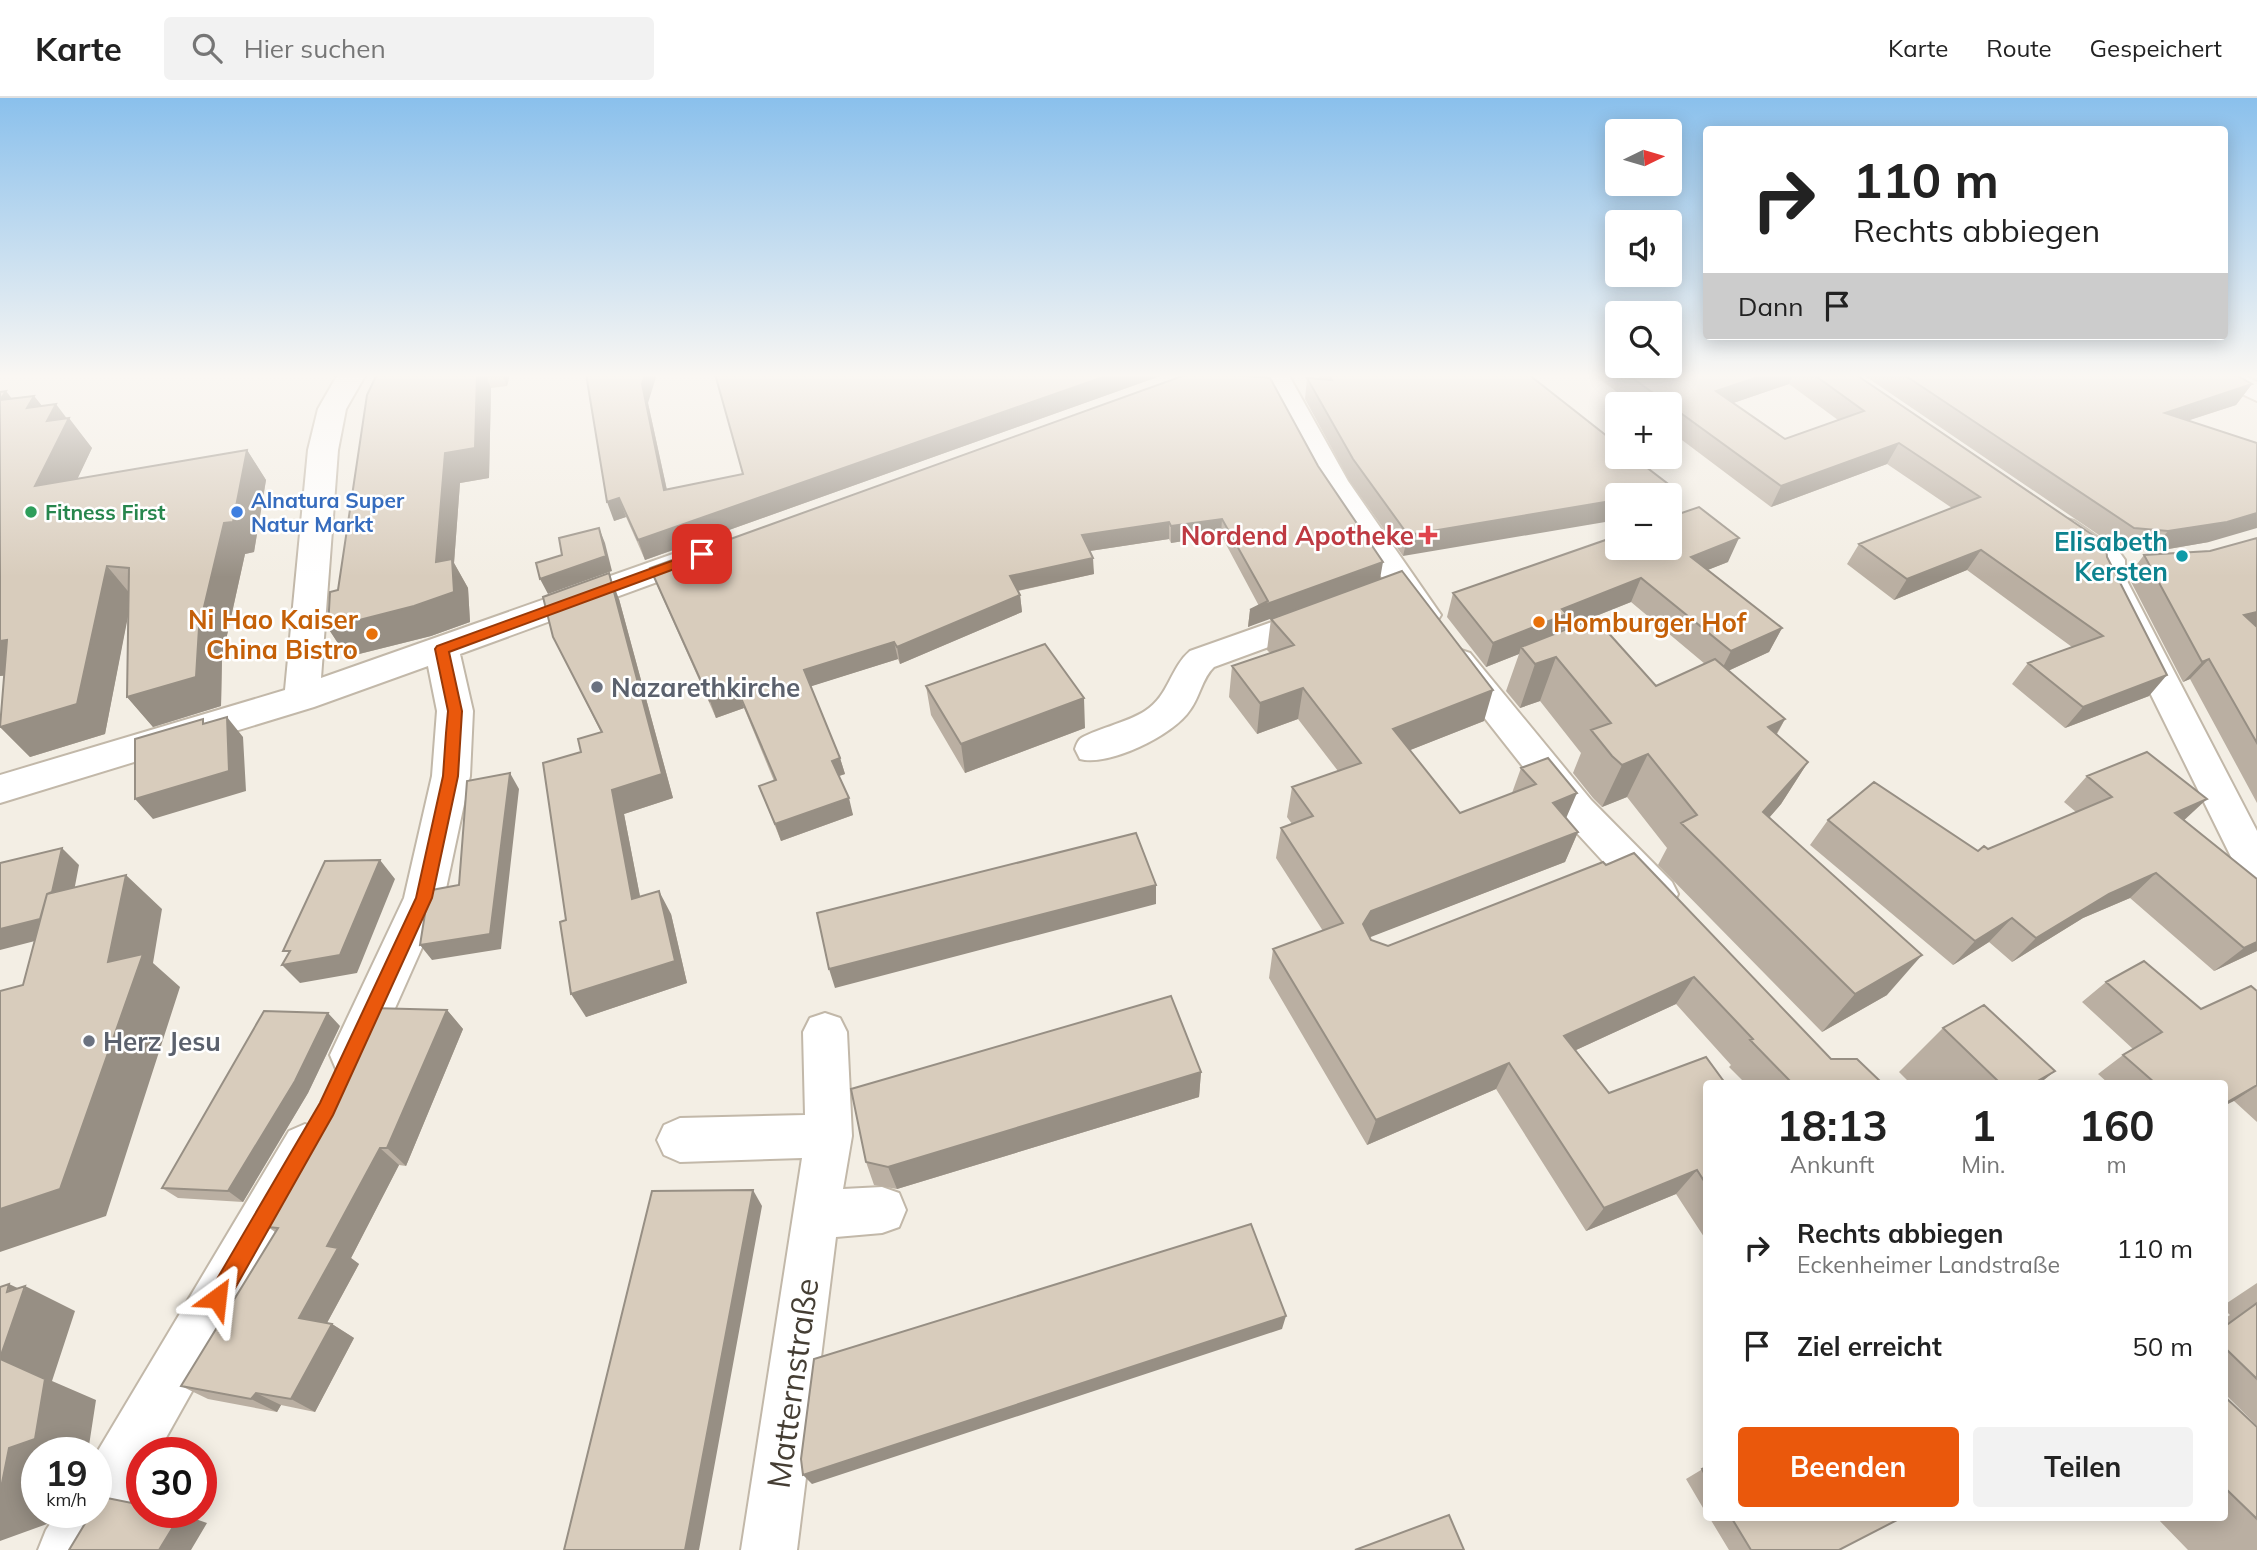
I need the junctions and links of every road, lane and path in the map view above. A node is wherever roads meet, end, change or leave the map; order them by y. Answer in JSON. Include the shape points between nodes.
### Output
{"nodes":[{"id":1,"x":325,"y":442,"type":"edge"},
{"id":2,"x":1311,"y":442,"type":"edge"},
{"id":3,"x":2042,"y":513,"type":"edge"},
{"id":4,"x":729,"y":545,"type":"edge"},
{"id":5,"x":1341,"y":608,"type":"edge"},
{"id":6,"x":442,"y":649,"type":"junction"},
{"id":7,"x":302,"y":698,"type":"junction"},
{"id":8,"x":1093,"y":749,"type":"dead end"},
{"id":9,"x":0,"y":789,"type":"edge"},
{"id":10,"x":1624,"y":858,"type":"junction"},
{"id":11,"x":2257,"y":869,"type":"edge"},
{"id":12,"x":1585,"y":874,"type":"edge"},
{"id":13,"x":1681,"y":920,"type":"edge"},
{"id":14,"x":825,"y":1032,"type":"dead end"},
{"id":15,"x":829,"y":1136,"type":"junction"},
{"id":16,"x":680,"y":1140,"type":"dead end"},
{"id":17,"x":882,"y":1210,"type":"dead end"},
{"id":18,"x":815,"y":1215,"type":"junction"},
{"id":19,"x":112,"y":1479,"type":"edge"},
{"id":20,"x":80,"y":1528,"type":"edge"},
{"id":21,"x":66,"y":1550,"type":"edge"},
{"id":22,"x":769,"y":1550,"type":"edge"}],
"edges":[{"from":1,"to":7,"type":"street"},
{"from":2,"to":10,"type":"street","via":[[1391,589],[1491,681],[1578,810]]},
{"from":3,"to":11,"type":"street","via":[[2123,561],[2109,577]]},
{"from":4,"to":6,"type":"street"},
{"from":5,"to":8,"type":"street","via":[[1202,659],[1194,665],[1169,713]]},
{"from":6,"to":7,"type":"street"},
{"from":6,"to":19,"type":"street","via":[[455,711],[452,763],[424,898],[329,1103]]},
{"from":7,"to":9,"type":"street"},
{"from":10,"to":12,"type":"street"},
{"from":10,"to":13,"type":"street"},
{"from":14,"to":15,"type":"street","name":"Matternstraße"},
{"from":15,"to":16,"type":"street"},
{"from":15,"to":18,"type":"street","name":"Matternstraße"},
{"from":17,"to":18,"type":"street"},
{"from":18,"to":22,"type":"street","name":"Matternstraße"},
{"from":20,"to":21,"type":"street"}]}
